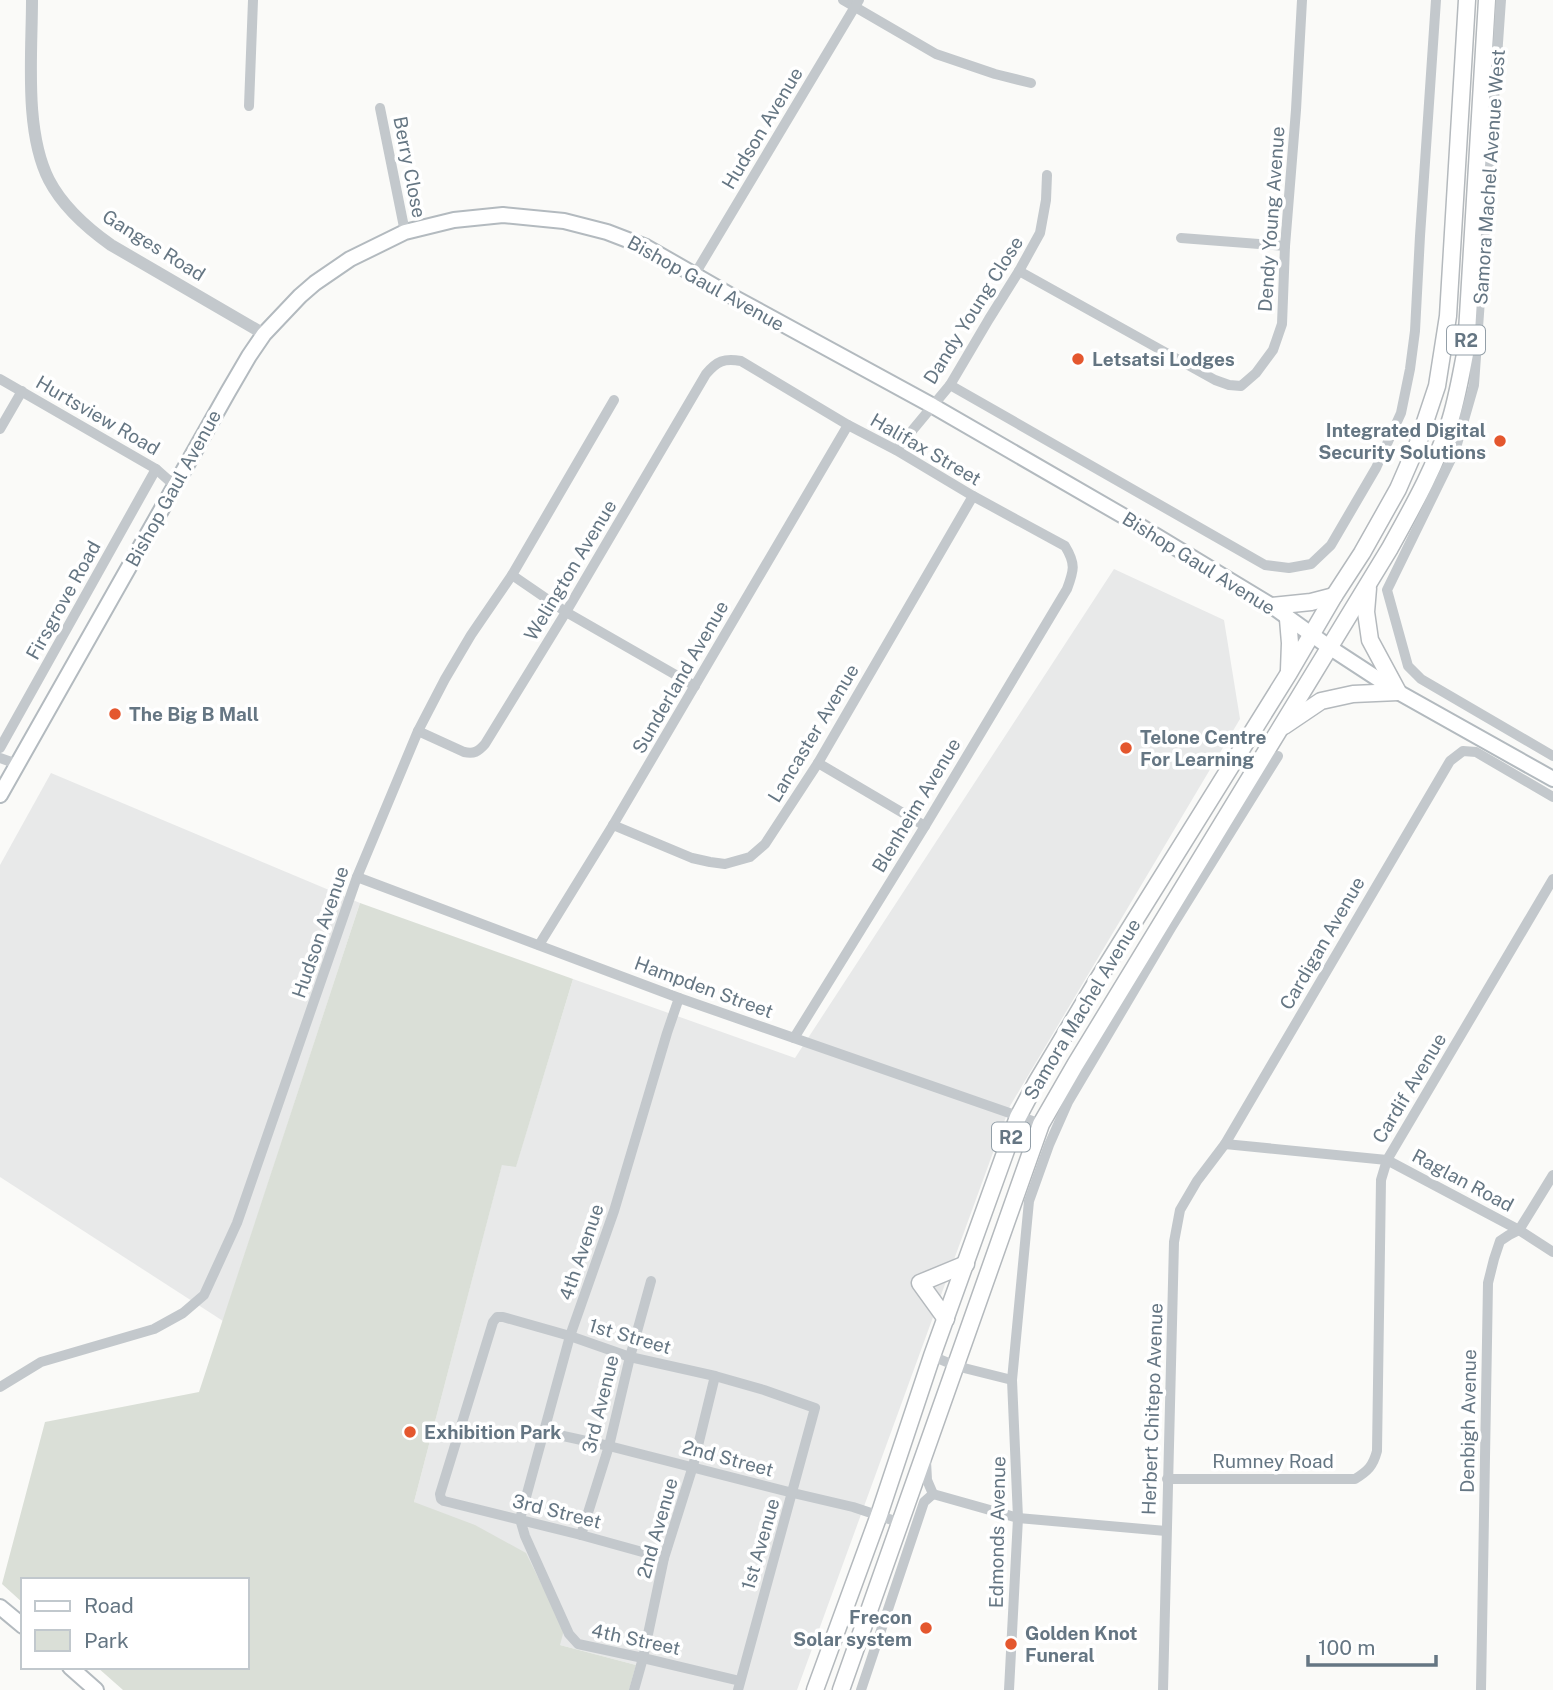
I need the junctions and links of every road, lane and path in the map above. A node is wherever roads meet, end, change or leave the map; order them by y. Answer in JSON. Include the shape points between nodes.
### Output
{"nodes":[{"id":1,"x":32,"y":0,"type":"edge"},
{"id":2,"x":253,"y":0,"type":"edge"},
{"id":3,"x":843,"y":0,"type":"edge"},
{"id":4,"x":1302,"y":0,"type":"edge"},
{"id":5,"x":1436,"y":0,"type":"edge"},
{"id":6,"x":1467,"y":0,"type":"edge"},
{"id":7,"x":1487,"y":0,"type":"edge"},
{"id":8,"x":1501,"y":0,"type":"edge"},
{"id":9,"x":857,"y":4,"type":"edge"},
{"id":10,"x":1031,"y":83,"type":"dead end"},
{"id":11,"x":249,"y":106,"type":"dead end"},
{"id":12,"x":380,"y":108,"type":"dead end"},
{"id":13,"x":1047,"y":175,"type":"dead end"},
{"id":14,"x":405,"y":232,"type":"junction"},
{"id":15,"x":1181,"y":238,"type":"dead end"},
{"id":16,"x":1285,"y":246,"type":"junction"},
{"id":17,"x":1019,"y":271,"type":"junction"},
{"id":18,"x":695,"y":274,"type":"junction"},
{"id":19,"x":264,"y":334,"type":"junction"},
{"id":20,"x":730,"y":359,"type":"joint"},
{"id":21,"x":0,"y":379,"type":"edge"},
{"id":22,"x":950,"y":385,"type":"junction"},
{"id":23,"x":22,"y":391,"type":"junction"},
{"id":24,"x":614,"y":400,"type":"dead end"},
{"id":25,"x":933,"y":406,"type":"junction"},
{"id":26,"x":848,"y":425,"type":"junction"},
{"id":27,"x":0,"y":429,"type":"edge"},
{"id":28,"x":896,"y":450,"type":"junction"},
{"id":29,"x":156,"y":469,"type":"junction"},
{"id":30,"x":174,"y":485,"type":"junction"},
{"id":31,"x":973,"y":496,"type":"junction"},
{"id":32,"x":512,"y":575,"type":"junction"},
{"id":33,"x":1369,"y":584,"type":"junction"},
{"id":34,"x":1067,"y":589,"type":"joint"},
{"id":35,"x":1334,"y":596,"type":"junction"},
{"id":36,"x":1272,"y":606,"type":"junction"},
{"id":37,"x":566,"y":612,"type":"junction"},
{"id":38,"x":1288,"y":619,"type":"junction"},
{"id":39,"x":1311,"y":634,"type":"junction"},
{"id":40,"x":1329,"y":647,"type":"junction"},
{"id":41,"x":1289,"y":673,"type":"junction"},
{"id":42,"x":695,"y":685,"type":"junction"},
{"id":43,"x":1398,"y":692,"type":"junction"},
{"id":44,"x":1279,"y":729,"type":"junction"},
{"id":45,"x":418,"y":731,"type":"junction"},
{"id":46,"x":0,"y":748,"type":"edge"},
{"id":47,"x":1278,"y":756,"type":"dead end"},
{"id":48,"x":1553,"y":756,"type":"edge"},
{"id":49,"x":0,"y":758,"type":"edge"},
{"id":50,"x":818,"y":763,"type":"junction"},
{"id":51,"x":17,"y":764,"type":"junction"},
{"id":52,"x":1553,"y":779,"type":"edge"},
{"id":53,"x":0,"y":795,"type":"edge"},
{"id":54,"x":1553,"y":797,"type":"edge"},
{"id":55,"x":613,"y":825,"type":"junction"},
{"id":56,"x":925,"y":826,"type":"junction"},
{"id":57,"x":357,"y":877,"type":"junction"},
{"id":58,"x":1553,"y":879,"type":"edge"},
{"id":59,"x":539,"y":945,"type":"junction"},
{"id":60,"x":679,"y":998,"type":"junction"},
{"id":61,"x":794,"y":1038,"type":"junction"},
{"id":62,"x":1018,"y":1117,"type":"junction"},
{"id":63,"x":1041,"y":1124,"type":"junction"},
{"id":64,"x":1225,"y":1144,"type":"junction"},
{"id":65,"x":1387,"y":1160,"type":"junction"},
{"id":66,"x":1553,"y":1175,"type":"edge"},
{"id":67,"x":1519,"y":1230,"type":"junction"},
{"id":68,"x":1553,"y":1252,"type":"edge"},
{"id":69,"x":965,"y":1265,"type":"junction"},
{"id":70,"x":651,"y":1281,"type":"dead end"},
{"id":71,"x":946,"y":1319,"type":"junction"},
{"id":72,"x":570,"y":1336,"type":"junction"},
{"id":73,"x":932,"y":1356,"type":"junction"},
{"id":74,"x":630,"y":1357,"type":"junction"},
{"id":75,"x":956,"y":1366,"type":"junction"},
{"id":76,"x":715,"y":1376,"type":"junction"},
{"id":77,"x":1012,"y":1380,"type":"junction"},
{"id":78,"x":0,"y":1387,"type":"edge"},
{"id":79,"x":815,"y":1408,"type":"joint"},
{"id":80,"x":545,"y":1432,"type":"junction"},
{"id":81,"x":609,"y":1446,"type":"junction"},
{"id":82,"x":926,"y":1451,"type":"junction"},
{"id":83,"x":1374,"y":1464,"type":"joint"},
{"id":84,"x":693,"y":1466,"type":"junction"},
{"id":85,"x":1167,"y":1479,"type":"junction"},
{"id":86,"x":793,"y":1493,"type":"junction"},
{"id":87,"x":933,"y":1494,"type":"junction"},
{"id":88,"x":441,"y":1499,"type":"joint"},
{"id":89,"x":879,"y":1516,"type":"junction"},
{"id":90,"x":1018,"y":1518,"type":"junction"},
{"id":91,"x":520,"y":1520,"type":"junction"},
{"id":92,"x":901,"y":1523,"type":"junction"},
{"id":93,"x":1166,"y":1531,"type":"junction"},
{"id":94,"x":581,"y":1535,"type":"junction"},
{"id":95,"x":664,"y":1558,"type":"junction"},
{"id":96,"x":0,"y":1607,"type":"edge"},
{"id":97,"x":21,"y":1624,"type":"edge"},
{"id":98,"x":643,"y":1658,"type":"junction"},
{"id":99,"x":72,"y":1669,"type":"edge"},
{"id":100,"x":739,"y":1686,"type":"edge"},
{"id":101,"x":96,"y":1690,"type":"edge"},
{"id":102,"x":634,"y":1690,"type":"edge"},
{"id":103,"x":815,"y":1690,"type":"edge"},
{"id":104,"x":841,"y":1690,"type":"edge"},
{"id":105,"x":861,"y":1690,"type":"edge"},
{"id":106,"x":1009,"y":1690,"type":"edge"},
{"id":107,"x":1163,"y":1690,"type":"edge"},
{"id":108,"x":1481,"y":1690,"type":"edge"}],
"edges":[{"from":1,"to":19,"type":"street","name":"Ganges Road","via":[[36,139],[58,196],[111,245]]},
{"from":2,"to":11,"type":"street"},
{"from":3,"to":9,"type":"street"},
{"from":4,"to":16,"type":"street","name":"Dendy Young Avenue"},
{"from":5,"to":22,"type":"street","name":"Bishop Gaul Avenue","via":[[1415,331],[1401,413],[1377,468],[1331,545],[1311,564],[1289,568],[1265,565]]},
{"from":6,"to":35,"type":"highway","name":"Samora Machel Avenue West","number":"R2","via":[[1448,316],[1437,386],[1398,489]]},
{"from":7,"to":33,"type":"highway","name":"Samora Machel Avenue West","number":"R2","via":[[1466,349],[1460,381],[1429,475]]},
{"from":8,"to":48,"type":"street","name":"Samora Machel Avenue West","via":[[1474,385],[1455,451],[1387,590],[1408,666],[1421,679]]},
{"from":9,"to":10,"type":"street","via":[[936,54]]},
{"from":9,"to":18,"type":"street","name":"Hudson Avenue"},
{"from":12,"to":14,"type":"street","name":"Berry Close"},
{"from":13,"to":17,"type":"street","name":"Dandy Young Close","via":[[1040,233]]},
{"from":14,"to":18,"type":"main road","name":"Bishop Gaul Avenue","via":[[478,217],[564,221],[629,239]]},
{"from":14,"to":19,"type":"main road","name":"Bishop Gaul Avenue","via":[[350,259],[315,283]]},
{"from":15,"to":16,"type":"street"},
{"from":16,"to":17,"type":"street","name":"Dendy Young Avenue","via":[[1282,324],[1273,350],[1241,386],[1215,380]]},
{"from":17,"to":22,"type":"street","name":"Dandy Young Close"},
{"from":18,"to":25,"type":"main road","name":"Bishop Gaul Avenue"},
{"from":19,"to":30,"type":"main road","name":"Bishop Gaul Avenue"},
{"from":20,"to":26,"type":"street","name":"Halifax Street","via":[[741,361]]},
{"from":20,"to":37,"type":"street","name":"Welington Avenue","via":[[706,374]]},
{"from":21,"to":23,"type":"street","name":"Hurtsview Road"},
{"from":22,"to":25,"type":"street","name":"Dandy Young Close"},
{"from":23,"to":27,"type":"street"},
{"from":23,"to":29,"type":"street","name":"Hurtsview Road"},
{"from":24,"to":32,"type":"street","name":"Hudson Avenue"},
{"from":25,"to":28,"type":"street","name":"Dandy Young Close"},
{"from":25,"to":36,"type":"main road","name":"Bishop Gaul Avenue"},
{"from":26,"to":28,"type":"street","name":"Halifax Street"},
{"from":26,"to":42,"type":"street","name":"Sunderland Avenue"},
{"from":28,"to":31,"type":"street","name":"Halifax Street"},
{"from":29,"to":30,"type":"street","name":"Hurtsview Road"},
{"from":29,"to":46,"type":"street","name":"Firsgrove Road"},
{"from":30,"to":51,"type":"main road","name":"Bishop Gaul Avenue"},
{"from":31,"to":34,"type":"street","name":"Halifax Street","via":[[1065,547],[1073,559]]},
{"from":31,"to":50,"type":"street","name":"Lancaster Avenue"},
{"from":32,"to":37,"type":"street"},
{"from":32,"to":45,"type":"street","name":"Hudson Avenue","via":[[471,635]]},
{"from":33,"to":40,"type":"highway","name":"Samora Machel Avenue West","number":"R2"},
{"from":33,"to":43,"type":"highway","via":[[1370,640]]},
{"from":34,"to":56,"type":"street","name":"Blenheim Avenue"},
{"from":35,"to":36,"type":"highway"},
{"from":35,"to":39,"type":"highway","name":"Samora Machel Avenue West","number":"R2"},
{"from":36,"to":38,"type":"main road","name":"Bishop Gaul Avenue"},
{"from":37,"to":42,"type":"street"},
{"from":37,"to":45,"type":"street","name":"Welington Avenue","via":[[478,751],[464,752]]},
{"from":38,"to":39,"type":"main road","name":"Bishop Gaul Avenue"},
{"from":38,"to":41,"type":"highway"},
{"from":39,"to":40,"type":"main road","name":"Bishop Gaul Avenue"},
{"from":39,"to":41,"type":"highway","name":"Samora Machel Avenue","number":"R2"},
{"from":40,"to":43,"type":"main road","name":"Bishop Gaul Avenue"},
{"from":40,"to":44,"type":"highway","name":"Samora Machel Avenue","number":"R2"},
{"from":41,"to":62,"type":"highway","name":"Samora Machel Avenue","number":"R2"},
{"from":42,"to":55,"type":"street","name":"Sunderland Avenue"},
{"from":43,"to":44,"type":"highway","via":[[1321,701]]},
{"from":43,"to":52,"type":"main road","name":"Bishop Gaul Avenue"},
{"from":44,"to":63,"type":"highway","name":"Samora Machel Avenue","number":"R2"},
{"from":45,"to":57,"type":"street","name":"Hudson Avenue"},
{"from":47,"to":77,"type":"street","name":"Edmonds Avenue","via":[[1058,1124],[1028,1201]]},
{"from":49,"to":51,"type":"street"},
{"from":50,"to":55,"type":"street","name":"Lancaster Avenue","via":[[765,844],[750,857],[725,864],[692,858]]},
{"from":50,"to":56,"type":"street"},
{"from":51,"to":53,"type":"main road","name":"Bishop Gaul Avenue"},
{"from":54,"to":64,"type":"street","name":"Cardigan Avenue","via":[[1476,752],[1463,751],[1450,761]]},
{"from":55,"to":59,"type":"street","name":"Sunderland Avenue"},
{"from":56,"to":61,"type":"street","name":"Blenheim Avenue"},
{"from":57,"to":59,"type":"street","name":"Hampden Street"},
{"from":57,"to":78,"type":"street","name":"Hudson Avenue","via":[[237,1223],[204,1295],[154,1329],[41,1362]]},
{"from":58,"to":65,"type":"street","name":"Cardif Avenue"},
{"from":59,"to":60,"type":"street","name":"Hampden Street"},
{"from":60,"to":61,"type":"street","name":"Hampden Street"},
{"from":60,"to":72,"type":"street","name":"4th Avenue","via":[[614,1211]]},
{"from":61,"to":62,"type":"street","name":"Hampden Street"},
{"from":62,"to":63,"type":"street","name":"Hampden Street"},
{"from":62,"to":69,"type":"highway","name":"Samora Machel Avenue","number":"R2"},
{"from":63,"to":75,"type":"highway","name":"Samora Machel Avenue","number":"R2"},
{"from":64,"to":65,"type":"street","name":"Raglan Road"},
{"from":64,"to":85,"type":"street","name":"Herbert Chitepo Avenue","via":[[1180,1210],[1174,1242]]},
{"from":65,"to":67,"type":"street","name":"Raglan Road"},
{"from":65,"to":83,"type":"street","name":"Cardif Avenue","via":[[1381,1180]]},
{"from":66,"to":67,"type":"street","name":"Denbigh Avenue"},
{"from":67,"to":68,"type":"street","name":"Raglan Road"},
{"from":67,"to":108,"type":"street","name":"Denbigh Avenue","via":[[1500,1241],[1488,1283]]},
{"from":69,"to":71,"type":"highway","name":"Samora Machel Avenue","number":"R2"},
{"from":69,"to":71,"type":"highway","via":[[920,1283]]},
{"from":70,"to":74,"type":"street","name":"3rd Avenue"},
{"from":71,"to":73,"type":"highway","name":"Samora Machel Avenue","number":"R2"},
{"from":72,"to":74,"type":"street","name":"1st Street"},
{"from":72,"to":80,"type":"street","name":"4th Avenue"},
{"from":72,"to":88,"type":"street","name":"1st Street","via":[[503,1317],[493,1322]]},
{"from":73,"to":75,"type":"street"},
{"from":73,"to":89,"type":"highway","name":"Samora Machel Avenue","number":"R2"},
{"from":74,"to":76,"type":"street","name":"1st Street"},
{"from":74,"to":81,"type":"street","name":"3rd Avenue"},
{"from":75,"to":77,"type":"street"},
{"from":75,"to":82,"type":"highway","name":"Samora Machel Avenue","number":"R2"},
{"from":76,"to":79,"type":"street","name":"1st Street"},
{"from":76,"to":84,"type":"street","name":"2nd Avenue"},
{"from":77,"to":90,"type":"street","name":"Edmonds Avenue"},
{"from":79,"to":86,"type":"street","name":"1st Avenue"},
{"from":80,"to":81,"type":"street","name":"2nd Street"},
{"from":80,"to":91,"type":"street","name":"4th Avenue"},
{"from":81,"to":84,"type":"street","name":"2nd Street"},
{"from":81,"to":94,"type":"street","name":"3rd Avenue"},
{"from":82,"to":87,"type":"street","via":[[926,1480]]},
{"from":82,"to":92,"type":"highway","name":"Samora Machel Avenue","number":"R2"},
{"from":83,"to":85,"type":"street","name":"Rumney Road","via":[[1355,1479]]},
{"from":84,"to":86,"type":"street","name":"2nd Street"},
{"from":84,"to":95,"type":"street","name":"2nd Avenue"},
{"from":85,"to":93,"type":"street","name":"Herbert Chitepo Avenue"},
{"from":86,"to":89,"type":"street","name":"2nd Street"},
{"from":86,"to":100,"type":"street","name":"1st Avenue"},
{"from":87,"to":90,"type":"street"},
{"from":87,"to":105,"type":"street","via":[[924,1502]]},
{"from":88,"to":91,"type":"street","name":"3rd Street"},
{"from":89,"to":92,"type":"street","name":"2nd Street"},
{"from":89,"to":103,"type":"highway","name":"Samora Machel Avenue","number":"R2"},
{"from":90,"to":93,"type":"street"},
{"from":90,"to":106,"type":"street","name":"Edmonds Avenue"},
{"from":91,"to":94,"type":"street","name":"3rd Street"},
{"from":91,"to":98,"type":"street","name":"4th Street","via":[[573,1641]]},
{"from":92,"to":104,"type":"highway","name":"Samora Machel Avenue","number":"R2"},
{"from":93,"to":107,"type":"street","name":"Herbert Chitepo Avenue"},
{"from":94,"to":95,"type":"street","name":"3rd Street"},
{"from":95,"to":98,"type":"street","name":"2nd Avenue"},
{"from":96,"to":97,"type":"main road"},
{"from":98,"to":100,"type":"street","name":"4th Street"},
{"from":98,"to":102,"type":"street","name":"2nd Avenue"},
{"from":99,"to":101,"type":"main road"}]}
